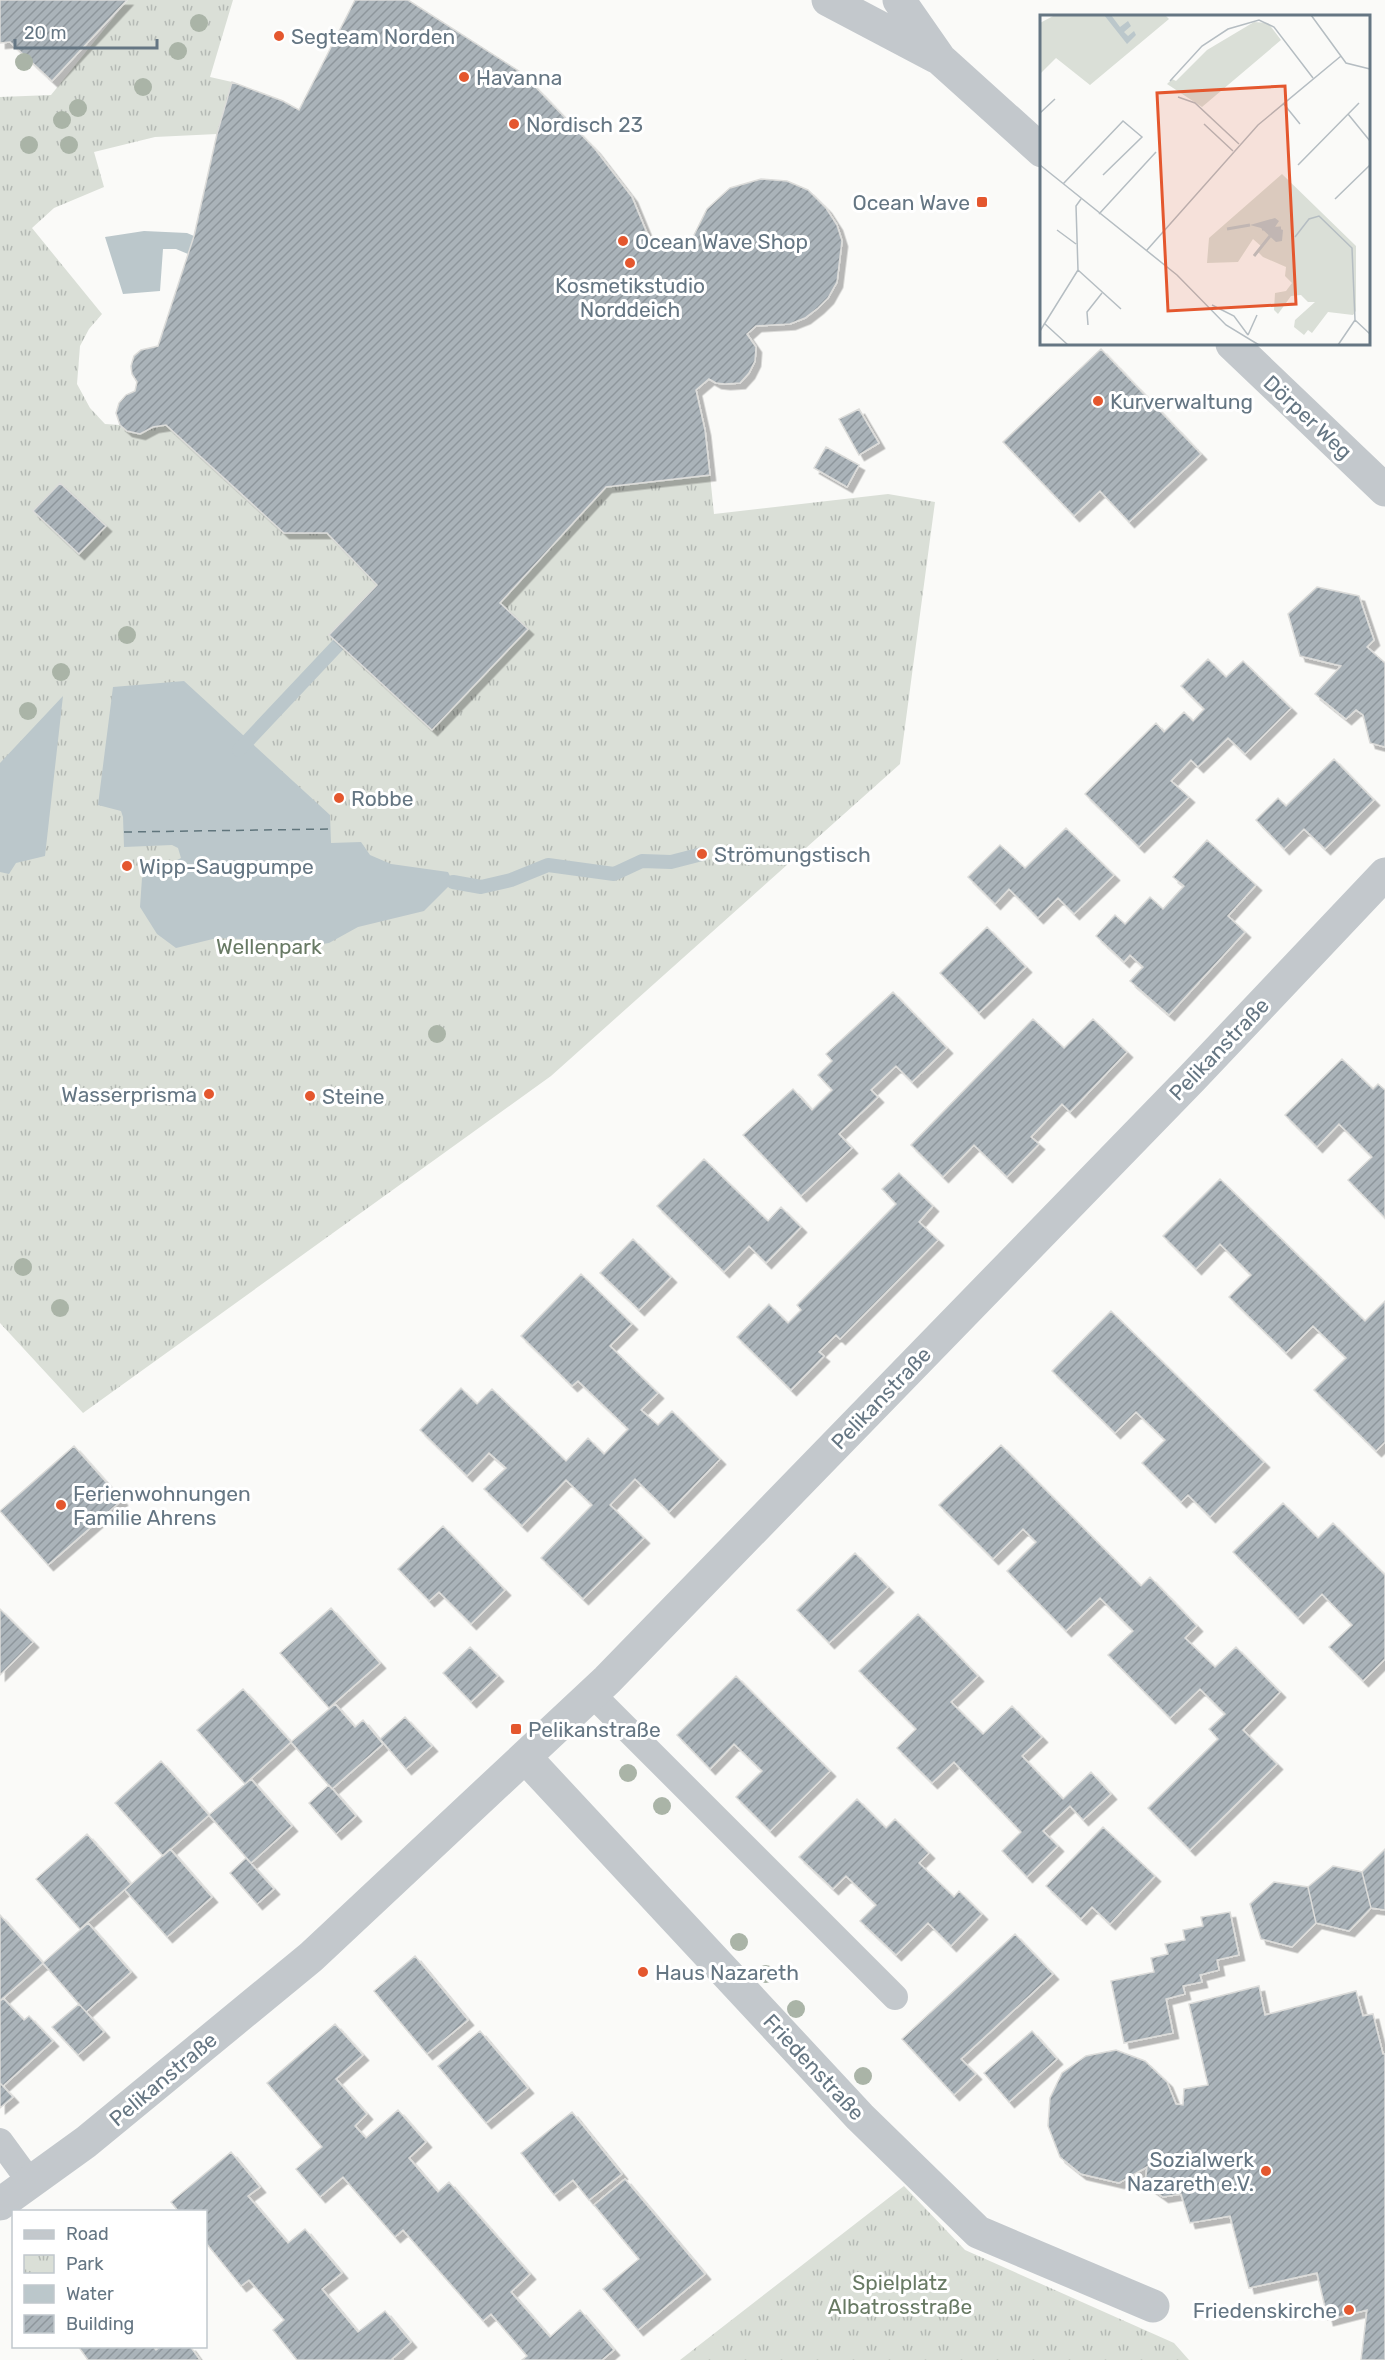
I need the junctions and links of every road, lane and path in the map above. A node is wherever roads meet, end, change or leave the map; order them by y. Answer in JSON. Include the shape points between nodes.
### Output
{"nodes":[{"id":1,"x":828,"y":0,"type":"edge"},
{"id":2,"x":899,"y":0,"type":"edge"},
{"id":3,"x":940,"y":59,"type":"junction"},
{"id":4,"x":1040,"y":150,"type":"edge"},
{"id":5,"x":1233,"y":345,"type":"edge"},
{"id":6,"x":1385,"y":490,"type":"edge"},
{"id":7,"x":1385,"y":874,"type":"edge"},
{"id":8,"x":592,"y":1694,"type":"junction"},
{"id":9,"x":525,"y":1757,"type":"junction"},
{"id":10,"x":895,"y":1997,"type":"dead end"},
{"id":11,"x":0,"y":2141,"type":"edge"},
{"id":12,"x":30,"y":2182,"type":"junction"},
{"id":13,"x":0,"y":2204,"type":"edge"},
{"id":14,"x":1153,"y":2306,"type":"dead end"}],
"edges":[{"from":1,"to":3,"type":"street"},
{"from":2,"to":3,"type":"street"},
{"from":3,"to":4,"type":"street"},
{"from":5,"to":6,"type":"street","name":"Dörper Weg"},
{"from":7,"to":8,"type":"street","name":"Pelikanstraße","via":[[1192,1078]]},
{"from":8,"to":9,"type":"street","name":"Pelikanstraße"},
{"from":8,"to":10,"type":"lane"},
{"from":9,"to":12,"type":"street","name":"Pelikanstraße","via":[[311,1957],[86,2142]]},
{"from":9,"to":14,"type":"street","name":"Friedenstraße","via":[[860,2117],[978,2232]]},
{"from":11,"to":12,"type":"lane"},
{"from":12,"to":13,"type":"street","name":"Pelikanstraße"}]}
